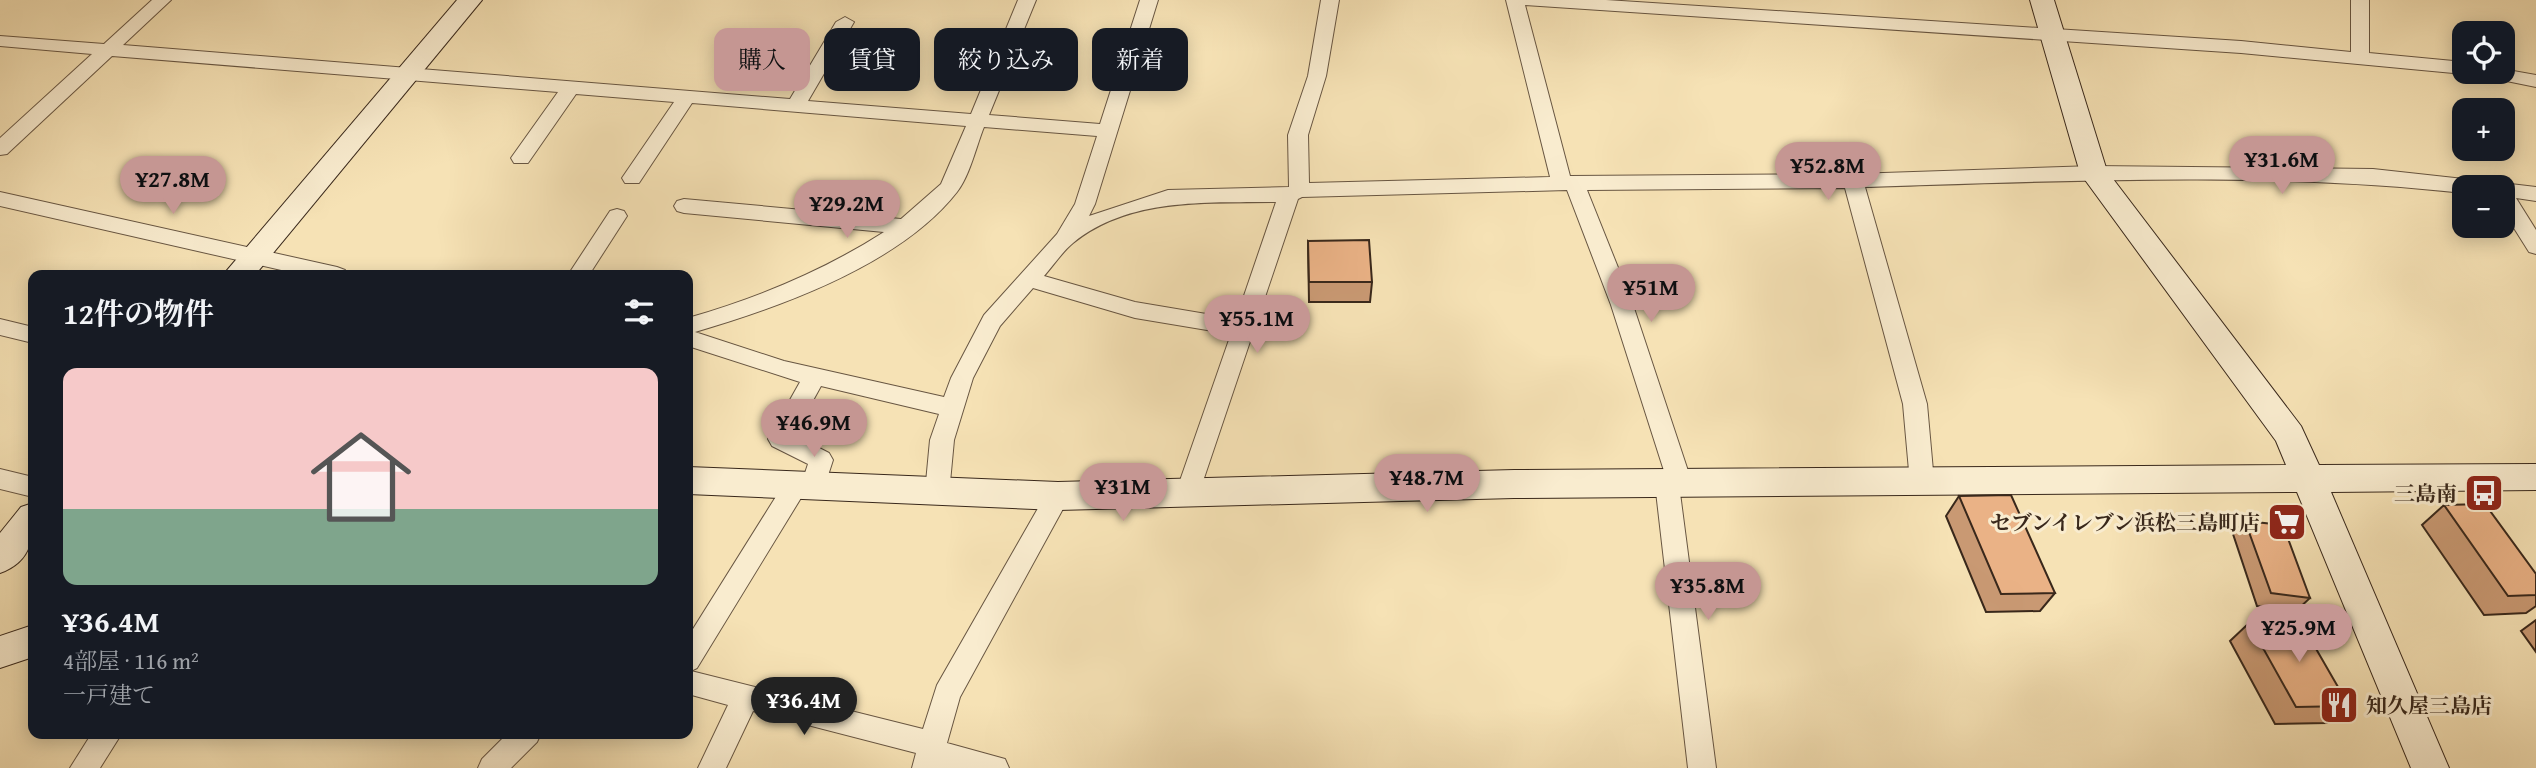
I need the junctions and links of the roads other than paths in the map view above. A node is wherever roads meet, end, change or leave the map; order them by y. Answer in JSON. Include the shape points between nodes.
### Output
{"nodes":[{"id":1,"x":162,"y":0,"type":"edge"},
{"id":2,"x":470,"y":0,"type":"edge"},
{"id":3,"x":1027,"y":0,"type":"edge"},
{"id":4,"x":1149,"y":0,"type":"edge"},
{"id":5,"x":1330,"y":0,"type":"edge"},
{"id":6,"x":1515,"y":0,"type":"edge"},
{"id":7,"x":1526,"y":0,"type":"edge"},
{"id":8,"x":2042,"y":0,"type":"edge"},
{"id":9,"x":2360,"y":0,"type":"edge"},
{"id":10,"x":845,"y":22,"type":"dead end"},
{"id":11,"x":2052,"y":35,"type":"junction"},
{"id":12,"x":0,"y":41,"type":"edge"},
{"id":13,"x":107,"y":50,"type":"junction"},
{"id":14,"x":2360,"y":58,"type":"junction"},
{"id":15,"x":2452,"y":67,"type":"edge"},
{"id":16,"x":407,"y":74,"type":"junction"},
{"id":17,"x":2515,"y":77,"type":"edge"},
{"id":18,"x":2536,"y":81,"type":"edge"},
{"id":19,"x":571,"y":88,"type":"junction"},
{"id":20,"x":687,"y":97,"type":"junction"},
{"id":21,"x":795,"y":106,"type":"junction"},
{"id":22,"x":979,"y":121,"type":"junction"},
{"id":23,"x":1107,"y":131,"type":"junction"},
{"id":24,"x":4,"y":141,"type":"edge"},
{"id":25,"x":521,"y":158,"type":"dead end"},
{"id":26,"x":2094,"y":173,"type":"junction"},
{"id":27,"x":632,"y":178,"type":"dead end"},
{"id":28,"x":1853,"y":181,"type":"junction"},
{"id":29,"x":1568,"y":184,"type":"junction"},
{"id":30,"x":2452,"y":185,"type":"edge"},
{"id":31,"x":2515,"y":192,"type":"edge"},
{"id":32,"x":1294,"y":193,"type":"junction"},
{"id":33,"x":2536,"y":194,"type":"edge"},
{"id":34,"x":0,"y":199,"type":"edge"},
{"id":35,"x":684,"y":206,"type":"dead end"},
{"id":36,"x":2515,"y":212,"type":"edge"},
{"id":37,"x":617,"y":216,"type":"dead end"},
{"id":38,"x":906,"y":227,"type":"junction"},
{"id":39,"x":1065,"y":239,"type":"junction"},
{"id":40,"x":2536,"y":247,"type":"edge"},
{"id":41,"x":246,"y":266,"type":"edge"},
{"id":42,"x":286,"y":270,"type":"edge"},
{"id":43,"x":581,"y":270,"type":"edge"},
{"id":44,"x":1030,"y":279,"type":"junction"},
{"id":45,"x":693,"y":326,"type":"edge"},
{"id":46,"x":0,"y":327,"type":"edge"},
{"id":47,"x":1244,"y":328,"type":"junction"},
{"id":48,"x":28,"y":334,"type":"edge"},
{"id":49,"x":693,"y":339,"type":"edge"},
{"id":50,"x":815,"y":376,"type":"junction"},
{"id":51,"x":952,"y":408,"type":"junction"},
{"id":52,"x":2536,"y":477,"type":"edge"},
{"id":53,"x":0,"y":479,"type":"edge"},
{"id":54,"x":693,"y":481,"type":"edge"},
{"id":55,"x":2309,"y":481,"type":"junction"},
{"id":56,"x":1922,"y":482,"type":"junction"},
{"id":57,"x":1673,"y":483,"type":"junction"},
{"id":58,"x":28,"y":486,"type":"edge"},
{"id":59,"x":804,"y":486,"type":"junction"},
{"id":60,"x":937,"y":493,"type":"junction"},
{"id":61,"x":1187,"y":495,"type":"junction"},
{"id":62,"x":1058,"y":496,"type":"junction"},
{"id":63,"x":28,"y":523,"type":"edge"},
{"id":64,"x":0,"y":558,"type":"edge"},
{"id":65,"x":28,"y":643,"type":"edge"},
{"id":66,"x":0,"y":652,"type":"edge"},
{"id":67,"x":693,"y":652,"type":"edge"},
{"id":68,"x":693,"y":683,"type":"edge"},
{"id":69,"x":746,"y":697,"type":"junction"},
{"id":70,"x":104,"y":739,"type":"edge"},
{"id":71,"x":521,"y":739,"type":"edge"},
{"id":72,"x":930,"y":755,"type":"edge"},
{"id":73,"x":84,"y":768,"type":"edge"},
{"id":74,"x":492,"y":768,"type":"edge"},
{"id":75,"x":712,"y":768,"type":"edge"},
{"id":76,"x":995,"y":768,"type":"edge"},
{"id":77,"x":1702,"y":768,"type":"edge"},
{"id":78,"x":2430,"y":768,"type":"edge"}],
"edges":[{"from":1,"to":13,"type":"street"},
{"from":2,"to":16,"type":"street"},
{"from":3,"to":22,"type":"street"},
{"from":4,"to":23,"type":"street"},
{"from":5,"to":32,"type":"street","via":[[1317,76],[1298,135]]},
{"from":6,"to":29,"type":"street"},
{"from":7,"to":11,"type":"street"},
{"from":8,"to":11,"type":"street"},
{"from":9,"to":14,"type":"street"},
{"from":10,"to":21,"type":"street"},
{"from":11,"to":14,"type":"street"},
{"from":11,"to":26,"type":"street"},
{"from":12,"to":13,"type":"street"},
{"from":13,"to":16,"type":"street"},
{"from":13,"to":24,"type":"street"},
{"from":14,"to":15,"type":"street"},
{"from":16,"to":19,"type":"street"},
{"from":16,"to":41,"type":"street"},
{"from":17,"to":18,"type":"street"},
{"from":19,"to":20,"type":"street"},
{"from":19,"to":25,"type":"street"},
{"from":20,"to":21,"type":"street"},
{"from":20,"to":27,"type":"street"},
{"from":21,"to":22,"type":"street"},
{"from":22,"to":23,"type":"street"},
{"from":22,"to":38,"type":"street","via":[[950,187]]},
{"from":23,"to":39,"type":"street","via":[[1085,204]]},
{"from":26,"to":28,"type":"street"},
{"from":26,"to":30,"type":"street","via":[[2373,176]]},
{"from":26,"to":55,"type":"street","via":[[2290,435]]},
{"from":28,"to":29,"type":"street"},
{"from":28,"to":56,"type":"street","via":[[1915,404]]},
{"from":29,"to":32,"type":"street"},
{"from":29,"to":57,"type":"street","via":[[1622,305]]},
{"from":31,"to":33,"type":"street"},
{"from":32,"to":39,"type":"street","via":[[1168,197],[1102,217]]},
{"from":32,"to":47,"type":"street"},
{"from":34,"to":41,"type":"street","via":[[120,224]]},
{"from":35,"to":38,"type":"street"},
{"from":36,"to":40,"type":"street"},
{"from":37,"to":43,"type":"street"},
{"from":38,"to":45,"type":"street","via":[[880,247],[815,280]]},
{"from":39,"to":44,"type":"street"},
{"from":41,"to":42,"type":"street"},
{"from":44,"to":47,"type":"street","via":[[1107,305]]},
{"from":44,"to":51,"type":"street","via":[[992,321]]},
{"from":46,"to":48,"type":"street"},
{"from":47,"to":61,"type":"street"},
{"from":49,"to":50,"type":"street"},
{"from":50,"to":51,"type":"street"},
{"from":50,"to":59,"type":"street","via":[[780,439],[821,460]]},
{"from":51,"to":60,"type":"street"},
{"from":52,"to":55,"type":"street"},
{"from":53,"to":58,"type":"street"},
{"from":54,"to":59,"type":"street"},
{"from":55,"to":56,"type":"street"},
{"from":55,"to":78,"type":"street"},
{"from":56,"to":57,"type":"street"},
{"from":57,"to":61,"type":"street"},
{"from":57,"to":77,"type":"street"},
{"from":59,"to":60,"type":"street"},
{"from":59,"to":67,"type":"street"},
{"from":60,"to":62,"type":"street"},
{"from":61,"to":62,"type":"street"},
{"from":62,"to":72,"type":"street","via":[[947,694]]},
{"from":63,"to":64,"type":"street"},
{"from":65,"to":66,"type":"street"},
{"from":68,"to":69,"type":"street"},
{"from":69,"to":72,"type":"street"},
{"from":69,"to":75,"type":"street"},
{"from":70,"to":73,"type":"street"},
{"from":71,"to":74,"type":"street"},
{"from":72,"to":76,"type":"street"}]}
